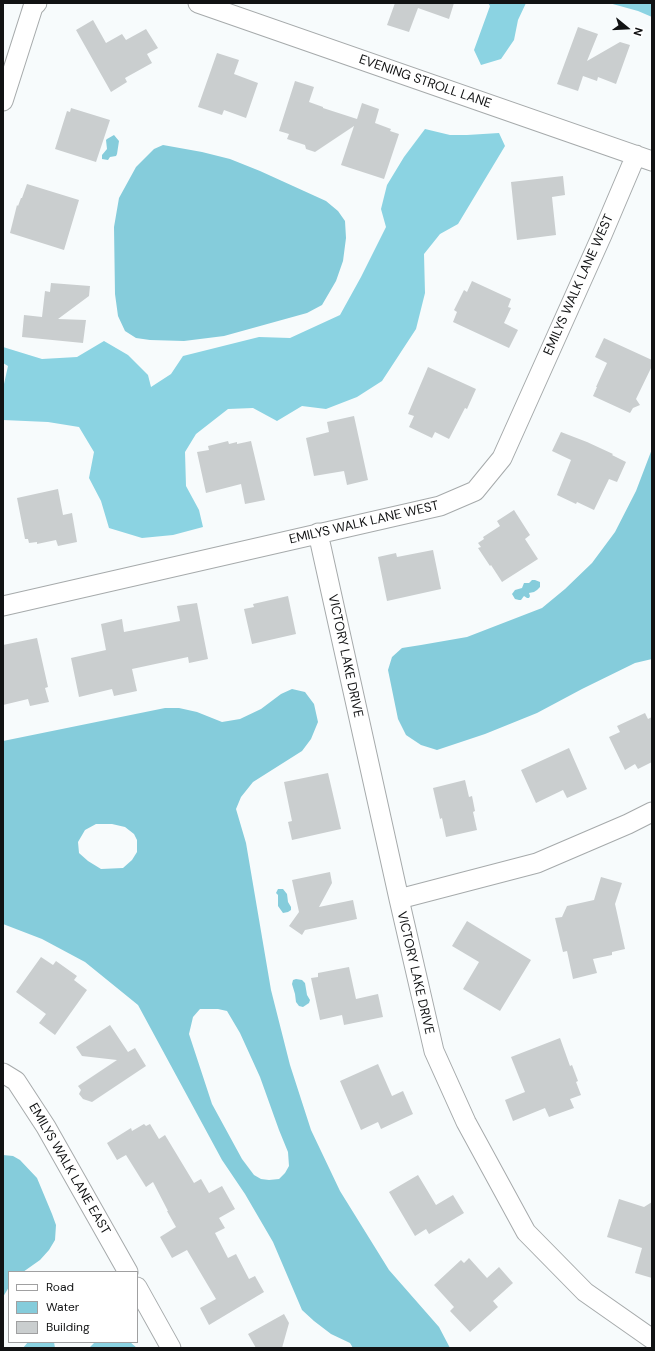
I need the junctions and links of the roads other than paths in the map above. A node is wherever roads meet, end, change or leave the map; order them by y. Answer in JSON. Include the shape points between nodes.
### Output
{"nodes":[{"id":1,"x":37,"y":3,"type":"edge"},
{"id":2,"x":198,"y":3,"type":"edge"},
{"id":3,"x":3,"y":101,"type":"edge"},
{"id":4,"x":644,"y":158,"type":"edge"},
{"id":5,"x":318,"y":533,"type":"junction"},
{"id":6,"x":3,"y":606,"type":"edge"},
{"id":7,"x":652,"y":812,"type":"edge"},
{"id":8,"x":399,"y":899,"type":"junction"},
{"id":9,"x":3,"y":1072,"type":"edge"},
{"id":10,"x":127,"y":1271,"type":"edge"},
{"id":11,"x":138,"y":1289,"type":"edge"},
{"id":12,"x":652,"y":1339,"type":"edge"},
{"id":13,"x":171,"y":1348,"type":"edge"}],
"edges":[{"from":1,"to":3,"type":"street","via":[[33,7]]},
{"from":2,"to":4,"type":"street","name":"EVENING STROLL LANE"},
{"from":4,"to":5,"type":"street","name":"EMILYS WALK LANE WEST","via":[[602,235],[502,458],[475,491],[440,506]]},
{"from":5,"to":6,"type":"street","name":"EMILYS WALK LANE WEST"},
{"from":5,"to":8,"type":"street","name":"VICTORY LAKE DRIVE"},
{"from":7,"to":8,"type":"street","via":[[537,863]]},
{"from":8,"to":12,"type":"street","name":"VICTORY LAKE DRIVE","via":[[434,1051],[466,1122],[526,1232],[585,1292]]},
{"from":9,"to":10,"type":"street","name":"EMILYS WALK LANE EAST","via":[[16,1081],[46,1126]]},
{"from":11,"to":13,"type":"street"}]}
